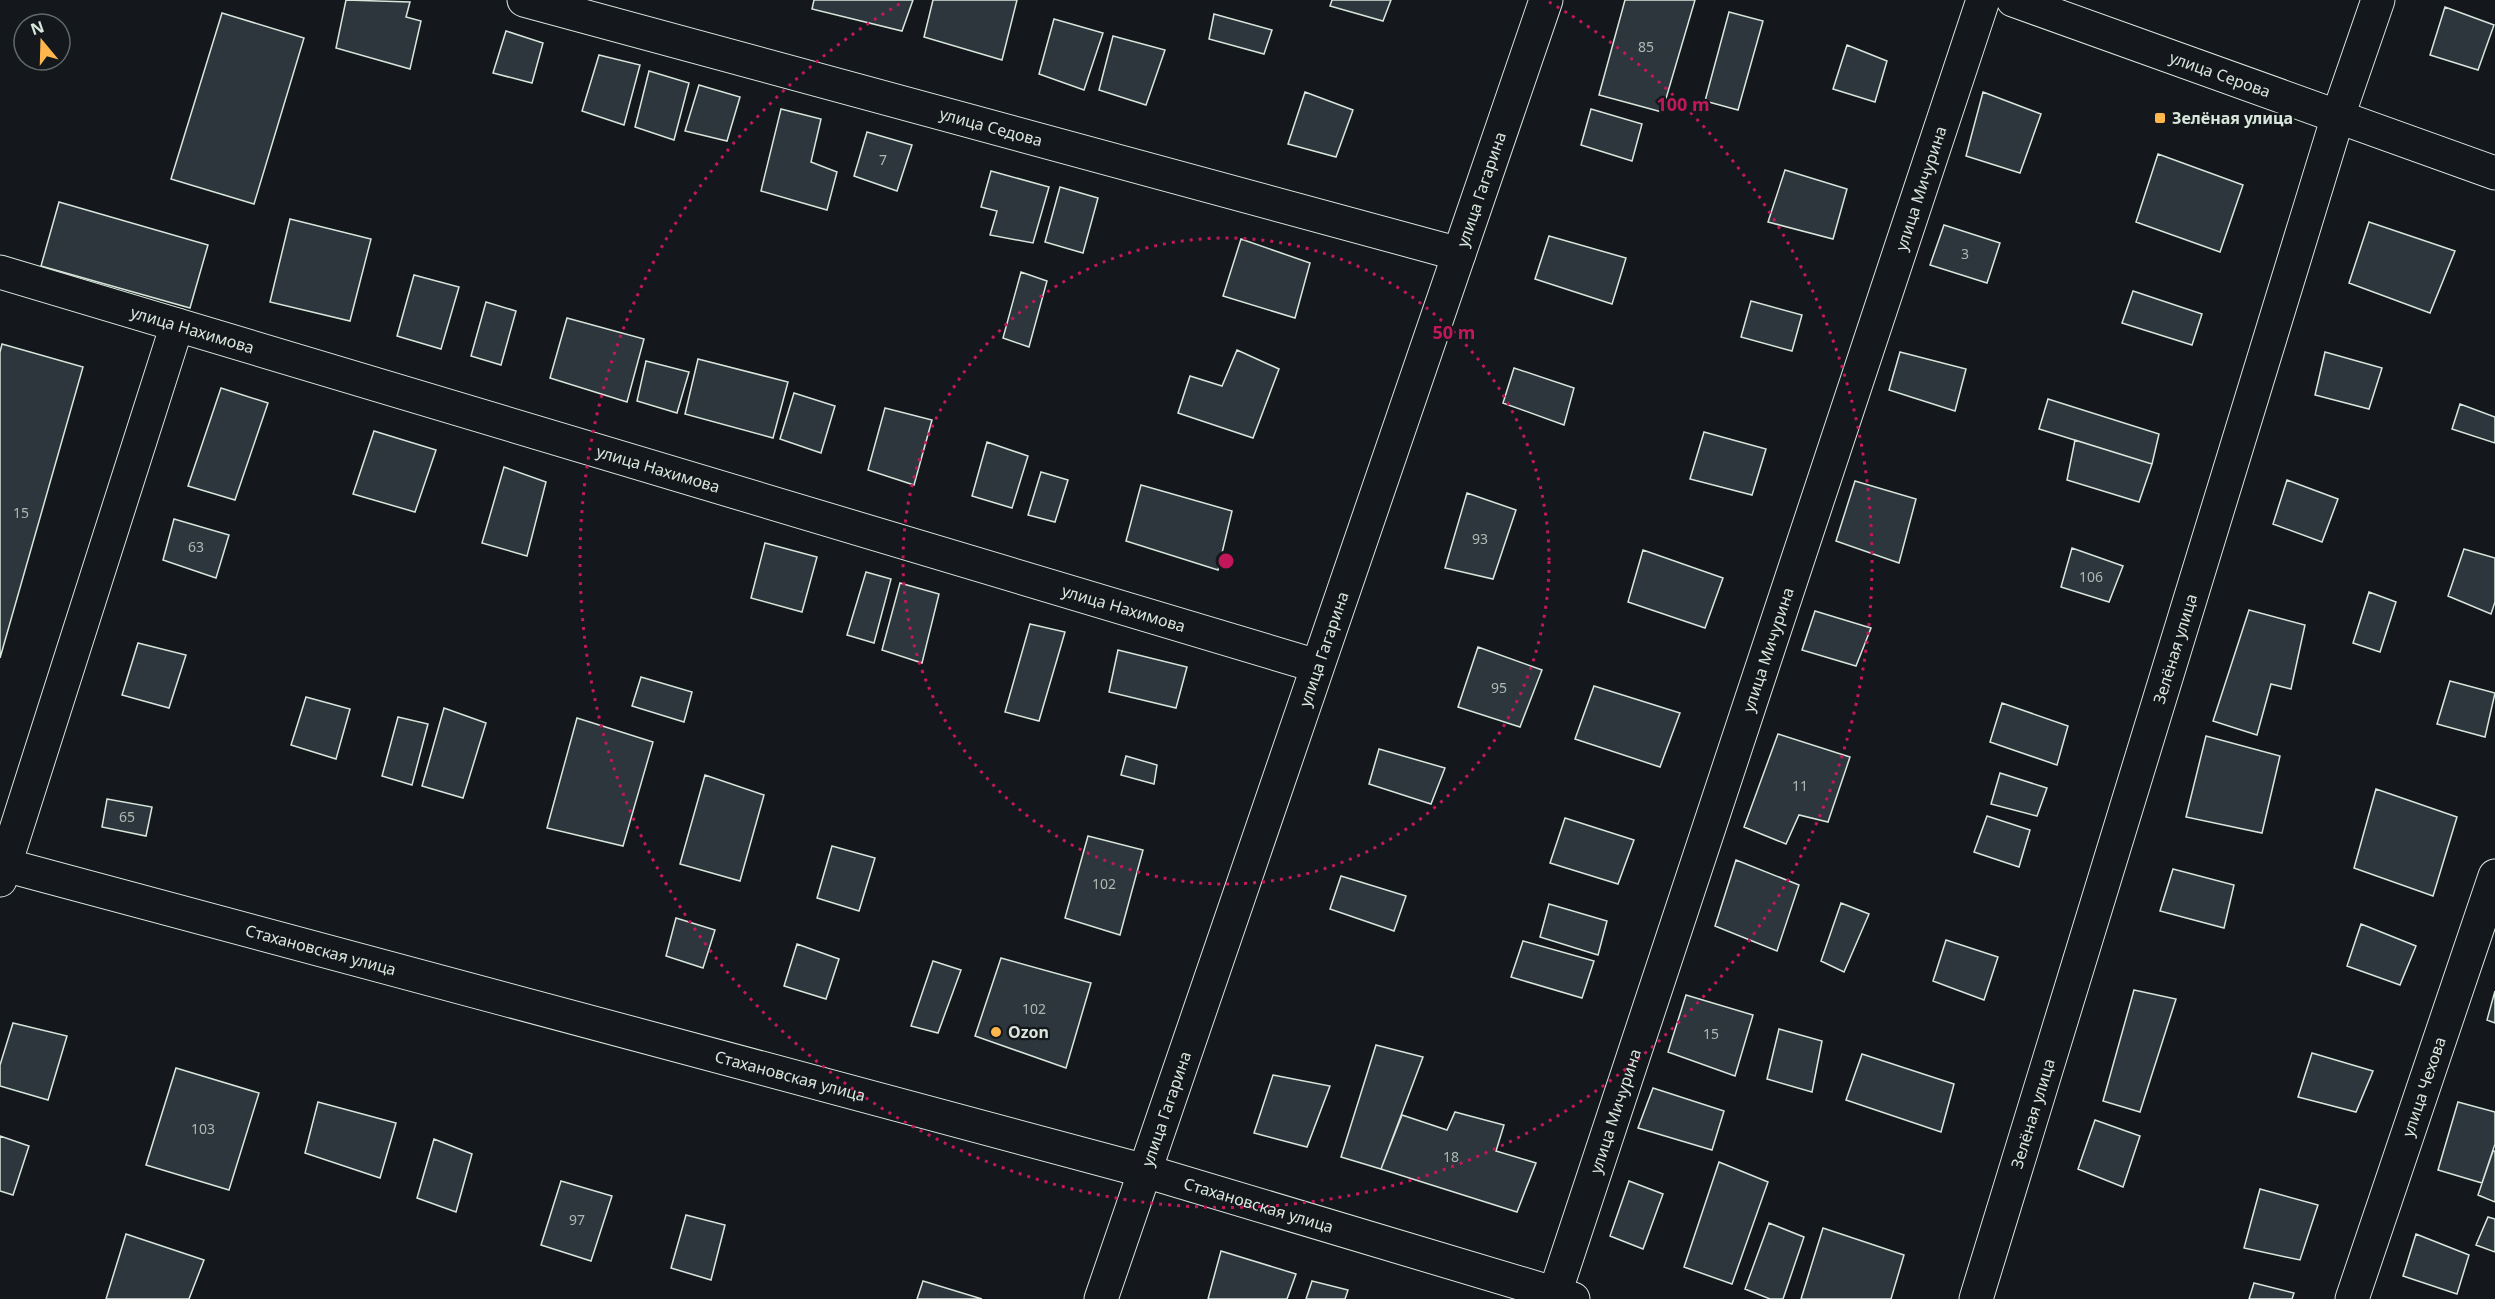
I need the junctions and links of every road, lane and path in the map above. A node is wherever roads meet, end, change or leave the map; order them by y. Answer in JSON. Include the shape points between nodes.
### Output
{"nodes":[{"id":1,"x":524,"y":0,"type":"edge"},
{"id":2,"x":1546,"y":0,"type":"edge"},
{"id":3,"x":1983,"y":0,"type":"edge"},
{"id":4,"x":2013,"y":0,"type":"edge"},
{"id":5,"x":2378,"y":0,"type":"edge"},
{"id":6,"x":2338,"y":116,"type":"junction"},
{"id":7,"x":2495,"y":173,"type":"edge"},
{"id":8,"x":1459,"y":254,"type":"junction"},
{"id":9,"x":0,"y":272,"type":"edge"},
{"id":10,"x":177,"y":325,"type":"junction"},
{"id":11,"x":1317,"y":666,"type":"junction"},
{"id":12,"x":2,"y":873,"type":"edge"},
{"id":13,"x":2495,"y":876,"type":"edge"},
{"id":14,"x":1144,"y":1171,"type":"junction"},
{"id":15,"x":1560,"y":1297,"type":"edge"},
{"id":16,"x":1101,"y":1299,"type":"edge"},
{"id":17,"x":1976,"y":1299,"type":"edge"},
{"id":18,"x":2352,"y":1299,"type":"edge"}],
"edges":[{"from":1,"to":8,"type":"street","name":"улица Седова"},
{"from":2,"to":8,"type":"street","name":"улица Гагарина"},
{"from":3,"to":15,"type":"street","name":"улица Мичурина"},
{"from":4,"to":6,"type":"street","name":"улица Серова"},
{"from":5,"to":6,"type":"street","name":"Зелёная улица"},
{"from":6,"to":7,"type":"street","name":"улица Серова"},
{"from":6,"to":17,"type":"street","name":"Зелёная улица"},
{"from":8,"to":11,"type":"street","name":"улица Гагарина"},
{"from":9,"to":10,"type":"street","name":"улица Нахимова"},
{"from":10,"to":11,"type":"street","name":"улица Нахимова"},
{"from":10,"to":12,"type":"street"},
{"from":11,"to":14,"type":"street","name":"улица Гагарина"},
{"from":12,"to":14,"type":"street","name":"Стахановская улица"},
{"from":13,"to":18,"type":"street","name":"улица Чехова"},
{"from":14,"to":15,"type":"street","name":"Стахановская улица"},
{"from":14,"to":16,"type":"street","name":"улица Гагарина"}]}
